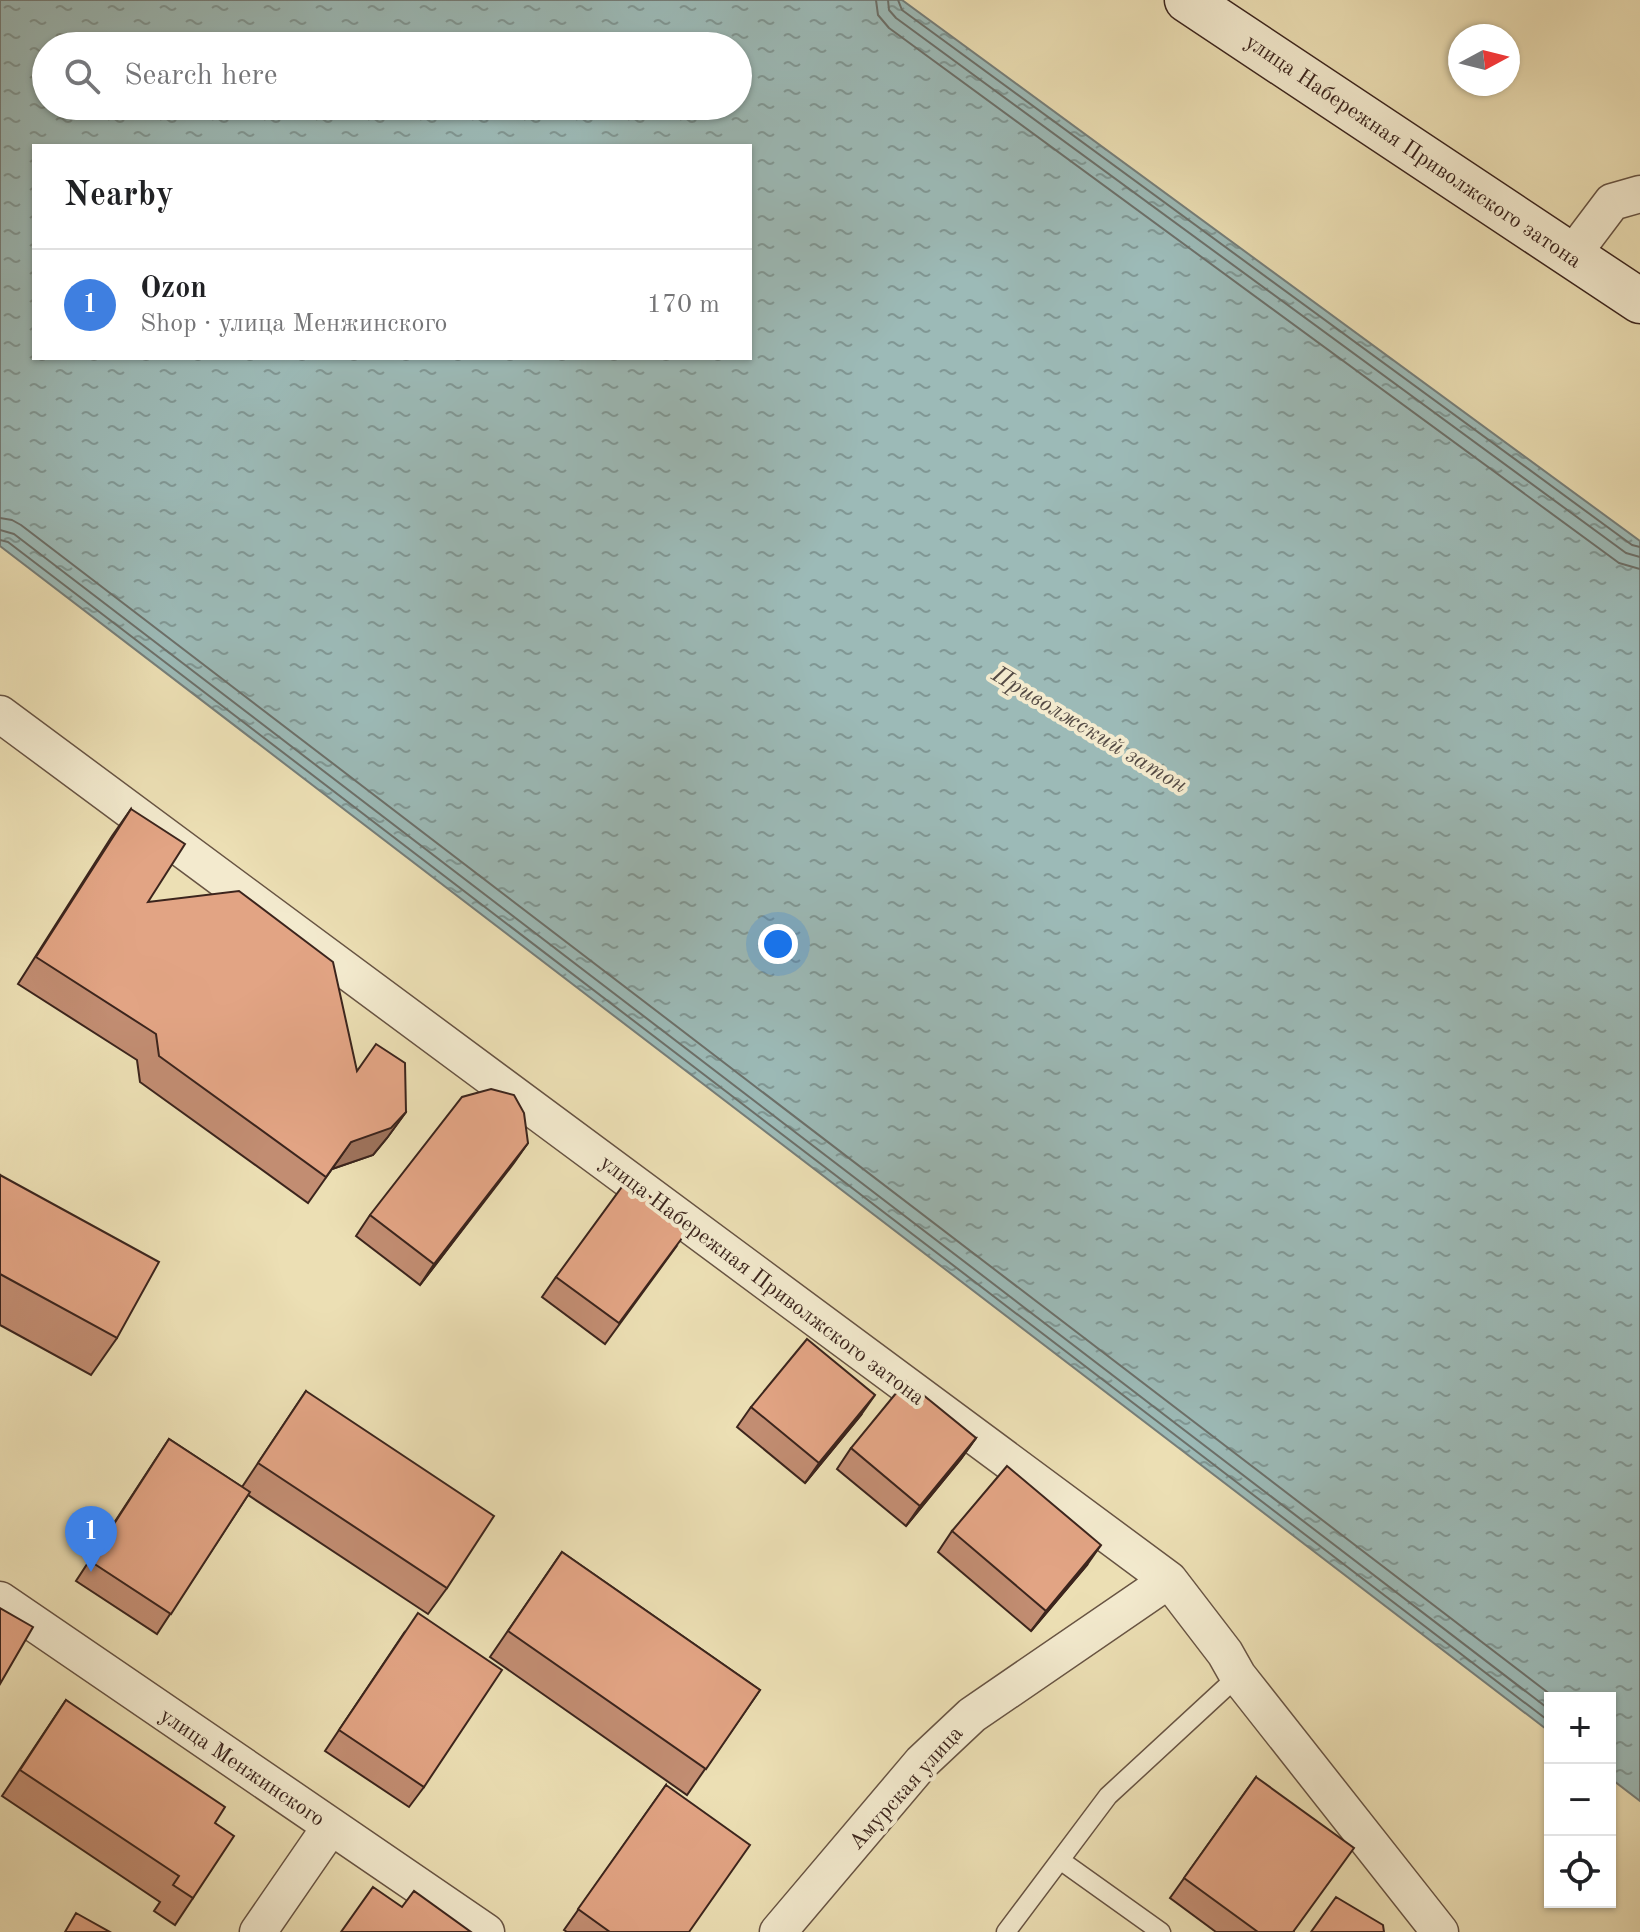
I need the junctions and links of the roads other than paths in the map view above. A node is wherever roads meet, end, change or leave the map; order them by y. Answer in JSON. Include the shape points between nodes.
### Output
{"nodes":[{"id":1,"x":1187,"y":0,"type":"edge"},
{"id":2,"x":1640,"y":194,"type":"edge"},
{"id":3,"x":1572,"y":255,"type":"junction"},
{"id":4,"x":1640,"y":301,"type":"edge"},
{"id":5,"x":0,"y":714,"type":"edge"},
{"id":6,"x":1169,"y":1580,"type":"junction"},
{"id":7,"x":0,"y":1600,"type":"edge"},
{"id":8,"x":1238,"y":1676,"type":"junction"},
{"id":9,"x":331,"y":1826,"type":"junction"},
{"id":10,"x":1060,"y":1860,"type":"junction"},
{"id":11,"x":258,"y":1932,"type":"edge"},
{"id":12,"x":486,"y":1932,"type":"edge"},
{"id":13,"x":778,"y":1932,"type":"edge"},
{"id":14,"x":1006,"y":1932,"type":"edge"},
{"id":15,"x":1161,"y":1932,"type":"edge"},
{"id":16,"x":1440,"y":1932,"type":"edge"}],
"edges":[{"from":1,"to":3,"type":"main road","name":"улица Набережная Приволжского затона"},
{"from":2,"to":3,"type":"street","via":[[1612,202]]},
{"from":3,"to":4,"type":"main road","name":"улица Набережная Приволжского затона"},
{"from":5,"to":6,"type":"street","name":"улица Набережная Приволжского затона"},
{"from":6,"to":8,"type":"street","name":"улица Набережная Приволжского затона"},
{"from":6,"to":13,"type":"street","name":"Амурская улица","via":[[972,1715],[922,1762]]},
{"from":7,"to":9,"type":"street","name":"улица Менжинского"},
{"from":8,"to":10,"type":"lane","via":[[1108,1796]]},
{"from":8,"to":16,"type":"street","name":"улица Набережная Приволжского затона"},
{"from":9,"to":11,"type":"street"},
{"from":9,"to":12,"type":"street","name":"улица Менжинского"},
{"from":10,"to":14,"type":"lane"},
{"from":10,"to":15,"type":"lane"}]}
